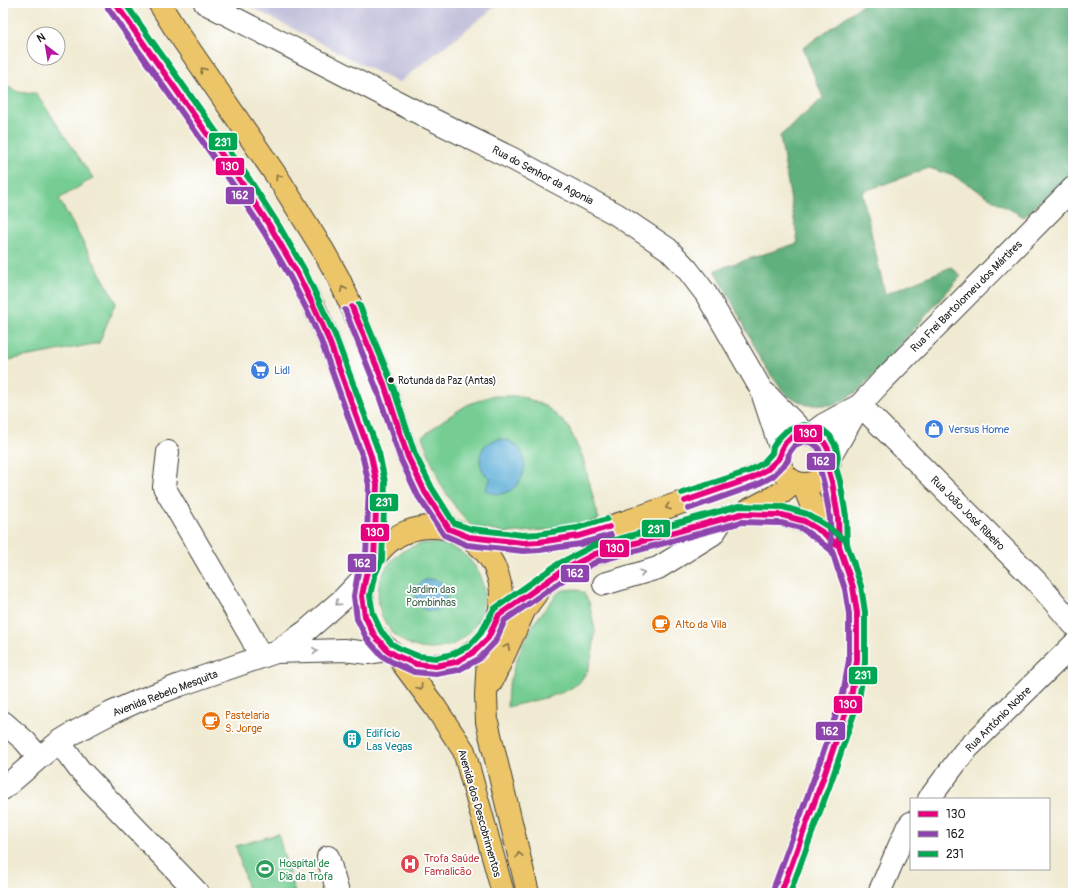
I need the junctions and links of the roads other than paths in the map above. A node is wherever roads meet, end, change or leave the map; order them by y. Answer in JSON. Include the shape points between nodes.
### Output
{"nodes":[{"id":1,"x":115,"y":3,"type":"edge"},
{"id":2,"x":159,"y":3,"type":"edge"},
{"id":3,"x":205,"y":3,"type":"edge"},
{"id":4,"x":1072,"y":192,"type":"edge"},
{"id":5,"x":761,"y":389,"type":"junction"},
{"id":6,"x":860,"y":405,"type":"junction"},
{"id":7,"x":808,"y":434,"type":"junction"},
{"id":8,"x":168,"y":452,"type":"dead end"},
{"id":9,"x":780,"y":454,"type":"junction"},
{"id":10,"x":829,"y":462,"type":"junction"},
{"id":11,"x":799,"y":483,"type":"junction"},
{"id":12,"x":732,"y":516,"type":"junction"},
{"id":13,"x":822,"y":532,"type":"junction"},
{"id":14,"x":459,"y":533,"type":"junction"},
{"id":15,"x":839,"y":546,"type":"junction"},
{"id":16,"x":370,"y":567,"type":"junction"},
{"id":17,"x":604,"y":584,"type":"dead end"},
{"id":18,"x":543,"y":585,"type":"junction"},
{"id":19,"x":499,"y":615,"type":"junction"},
{"id":20,"x":1073,"y":624,"type":"edge"},
{"id":21,"x":488,"y":638,"type":"junction"},
{"id":22,"x":1073,"y":645,"type":"edge"},
{"id":23,"x":392,"y":653,"type":"junction"},
{"id":24,"x":268,"y":655,"type":"junction"},
{"id":25,"x":486,"y":695,"type":"junction"},
{"id":26,"x":3,"y":722,"type":"edge"},
{"id":27,"x":59,"y":742,"type":"junction"},
{"id":28,"x":38,"y":758,"type":"junction"},
{"id":29,"x":3,"y":789,"type":"edge"},
{"id":30,"x":930,"y":798,"type":"edge"},
{"id":31,"x":910,"y":824,"type":"edge"},
{"id":32,"x":328,"y":857,"type":"dead end"},
{"id":33,"x":198,"y":893,"type":"edge"},
{"id":34,"x":338,"y":893,"type":"edge"},
{"id":35,"x":503,"y":893,"type":"edge"},
{"id":36,"x":528,"y":893,"type":"edge"},
{"id":37,"x":781,"y":893,"type":"edge"},
{"id":38,"x":879,"y":893,"type":"edge"}],
"edges":[{"from":1,"to":16,"type":"main road","via":[[241,182],[271,228],[315,309],[371,456],[377,484]]},
{"from":14,"to":2,"type":"main road","one_way":true,"via":[[425,492],[410,462],[384,384],[338,276],[280,181]]},
{"from":3,"to":5,"type":"street","name":"Rua do Senhor da Agonia","via":[[602,206],[668,249],[706,294]]},
{"from":4,"to":6,"type":"street","name":"Rua Frei Bartolomeu dos Mártires"},
{"from":5,"to":7,"type":"street"},
{"from":5,"to":9,"type":"street","name":"Rua do Senhor da Agonia"},
{"from":6,"to":7,"type":"street","name":"Rua Frei Bartolomeu dos Mártires"},
{"from":6,"to":10,"type":"street","name":"Rua Frei Bartolomeu dos Mártires"},
{"from":6,"to":20,"type":"street","name":"Rua João José Ribeiro","via":[[1036,581]]},
{"from":7,"to":9,"type":"main road","via":[[790,438]]},
{"from":7,"to":10,"type":"main road","via":[[824,442],[828,449]]},
{"from":8,"to":24,"type":"street","via":[[164,487],[252,639]]},
{"from":9,"to":11,"type":"main road","via":[[783,472],[788,478]]},
{"from":9,"to":14,"type":"main road","one_way":true,"via":[[768,468],[752,478],[579,536],[523,543]]},
{"from":10,"to":11,"type":"main road","via":[[818,480]]},
{"from":10,"to":15,"type":"main road","via":[[838,517]]},
{"from":11,"to":12,"type":"main road"},
{"from":11,"to":13,"type":"main road"},
{"from":12,"to":13,"type":"main road","via":[[782,515],[804,520]]},
{"from":17,"to":12,"type":"street","one_way":true,"via":[[658,568],[713,534]]},
{"from":12,"to":18,"type":"main road","via":[[595,554],[562,570]]},
{"from":13,"to":15,"type":"main road"},
{"from":14,"to":16,"type":"main road","via":[[432,527],[415,529],[385,546]]},
{"from":14,"to":19,"type":"main road","via":[[486,552],[497,571],[502,593]]},
{"from":15,"to":37,"type":"main road","via":[[853,587],[857,613],[857,661],[851,696]]},
{"from":16,"to":23,"type":"main road","via":[[362,596],[365,616],[374,635]]},
{"from":16,"to":24,"type":"street","name":"Avenida Rebelo Mesquita","one_way":true,"via":[[342,599],[305,632]]},
{"from":18,"to":19,"type":"main road"},
{"from":25,"to":18,"type":"main road","one_way":true,"via":[[525,610]]},
{"from":19,"to":21,"type":"main road"},
{"from":21,"to":23,"type":"main road","via":[[474,652],[456,662],[436,666],[416,664]]},
{"from":21,"to":25,"type":"main road"},
{"from":22,"to":30,"type":"street","name":"Rua António Nobre","via":[[964,752]]},
{"from":24,"to":23,"type":"street","name":"Avenida Rebelo Mesquita","one_way":true,"via":[[343,650]]},
{"from":23,"to":35,"type":"main road","name":"Avenida dos Descobrimentos","one_way":true,"via":[[435,707],[464,751]]},
{"from":24,"to":27,"type":"street","name":"Avenida Rebelo Mesquita","via":[[138,701]]},
{"from":36,"to":25,"type":"main road","one_way":true,"via":[[489,730]]},
{"from":26,"to":28,"type":"street"},
{"from":27,"to":28,"type":"street","name":"Avenida Rebelo Mesquita"},
{"from":27,"to":33,"type":"street","via":[[79,769]]},
{"from":28,"to":29,"type":"street","name":"Avenida Rebelo Mesquita"},
{"from":31,"to":38,"type":"street"},
{"from":32,"to":34,"type":"street"}]}
